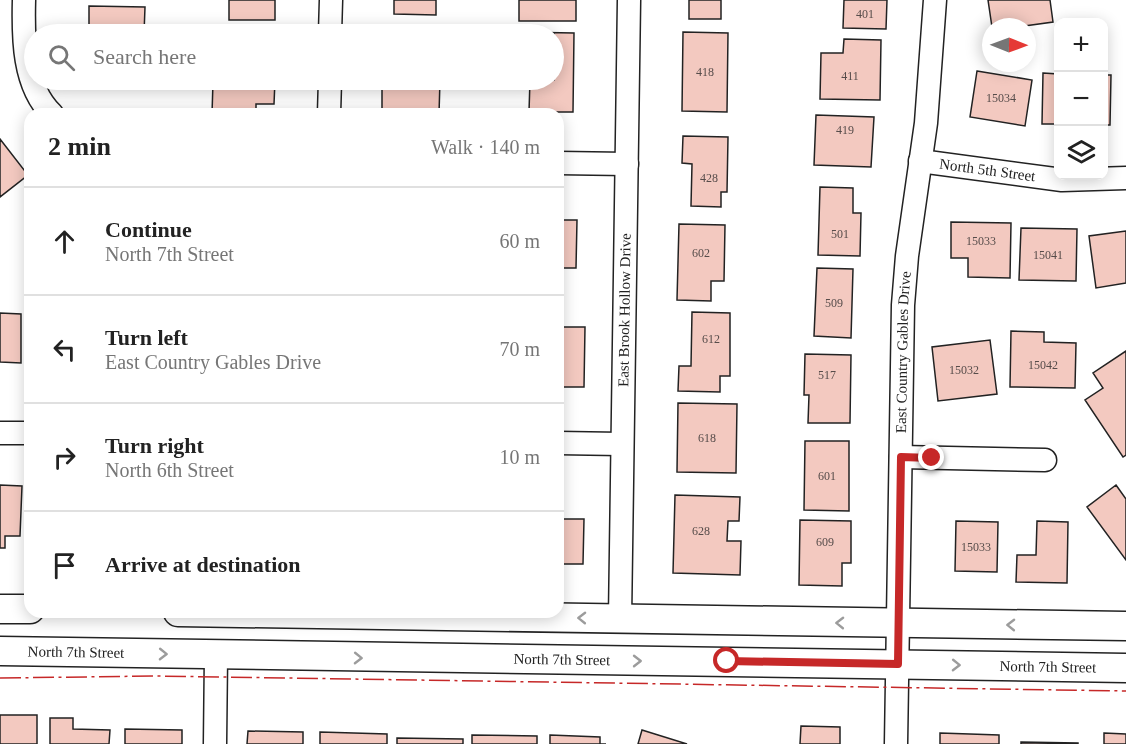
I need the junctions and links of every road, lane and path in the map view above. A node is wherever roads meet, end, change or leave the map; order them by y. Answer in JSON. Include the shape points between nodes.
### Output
{"nodes":[{"id":1,"x":24,"y":0,"type":"edge"},
{"id":2,"x":331,"y":0,"type":"edge"},
{"id":3,"x":629,"y":0,"type":"edge"},
{"id":4,"x":935,"y":0,"type":"edge"},
{"id":5,"x":330,"y":24,"type":"edge"},
{"id":6,"x":24,"y":42,"type":"edge"},
{"id":7,"x":37,"y":90,"type":"edge"},
{"id":8,"x":330,"y":90,"type":"edge"},
{"id":9,"x":46,"y":108,"type":"edge"},
{"id":10,"x":329,"y":108,"type":"edge"},
{"id":11,"x":920,"y":161,"type":"junction"},
{"id":12,"x":564,"y":163,"type":"edge"},
{"id":13,"x":627,"y":164,"type":"junction"},
{"id":14,"x":1126,"y":178,"type":"edge"},
{"id":15,"x":0,"y":432,"type":"edge"},
{"id":16,"x":24,"y":433,"type":"edge"},
{"id":17,"x":564,"y":442,"type":"edge"},
{"id":18,"x":621,"y":444,"type":"junction"},
{"id":19,"x":901,"y":457,"type":"junction"},
{"id":20,"x":1045,"y":460,"type":"dead end"},
{"id":21,"x":0,"y":609,"type":"edge"},
{"id":22,"x":24,"y":609,"type":"edge"},
{"id":23,"x":557,"y":618,"type":"edge"},
{"id":24,"x":620,"y":619,"type":"junction"},
{"id":25,"x":899,"y":624,"type":"junction"},
{"id":26,"x":1126,"y":626,"type":"edge"},
{"id":27,"x":0,"y":651,"type":"edge"},
{"id":28,"x":216,"y":655,"type":"junction"},
{"id":29,"x":898,"y":664,"type":"junction"},
{"id":30,"x":1126,"y":668,"type":"edge"},
{"id":31,"x":215,"y":744,"type":"edge"},
{"id":32,"x":896,"y":744,"type":"edge"}],
"edges":[{"from":1,"to":6,"type":"street"},
{"from":2,"to":5,"type":"street"},
{"from":3,"to":13,"type":"street","name":"East Brook Hollow Drive"},
{"from":4,"to":11,"type":"street","name":"East Country Gables Drive"},
{"from":7,"to":9,"type":"street"},
{"from":8,"to":10,"type":"street"},
{"from":11,"to":14,"type":"street","name":"North 5th Street","via":[[1062,180]]},
{"from":11,"to":19,"type":"street","name":"East Country Gables Drive","via":[[904,286]]},
{"from":12,"to":13,"type":"street"},
{"from":13,"to":18,"type":"street","name":"East Brook Hollow Drive"},
{"from":15,"to":16,"type":"street"},
{"from":17,"to":18,"type":"street"},
{"from":18,"to":24,"type":"street","name":"East Brook Hollow Drive"},
{"from":19,"to":20,"type":"street"},
{"from":19,"to":25,"type":"street","name":"East Country Gables Drive"},
{"from":21,"to":22,"type":"main road"},
{"from":24,"to":23,"type":"main road","one_way":true},
{"from":25,"to":24,"type":"main road","one_way":true},
{"from":26,"to":25,"type":"main road","one_way":true},
{"from":25,"to":29,"type":"street","name":"East Country Gables Drive"},
{"from":27,"to":28,"type":"main road","name":"North 7th Street","one_way":true},
{"from":28,"to":29,"type":"main road","name":"North 7th Street","one_way":true},
{"from":28,"to":31,"type":"street"},
{"from":29,"to":30,"type":"main road","name":"North 7th Street","one_way":true},
{"from":29,"to":32,"type":"street","name":"East Country Gables Drive"}]}
